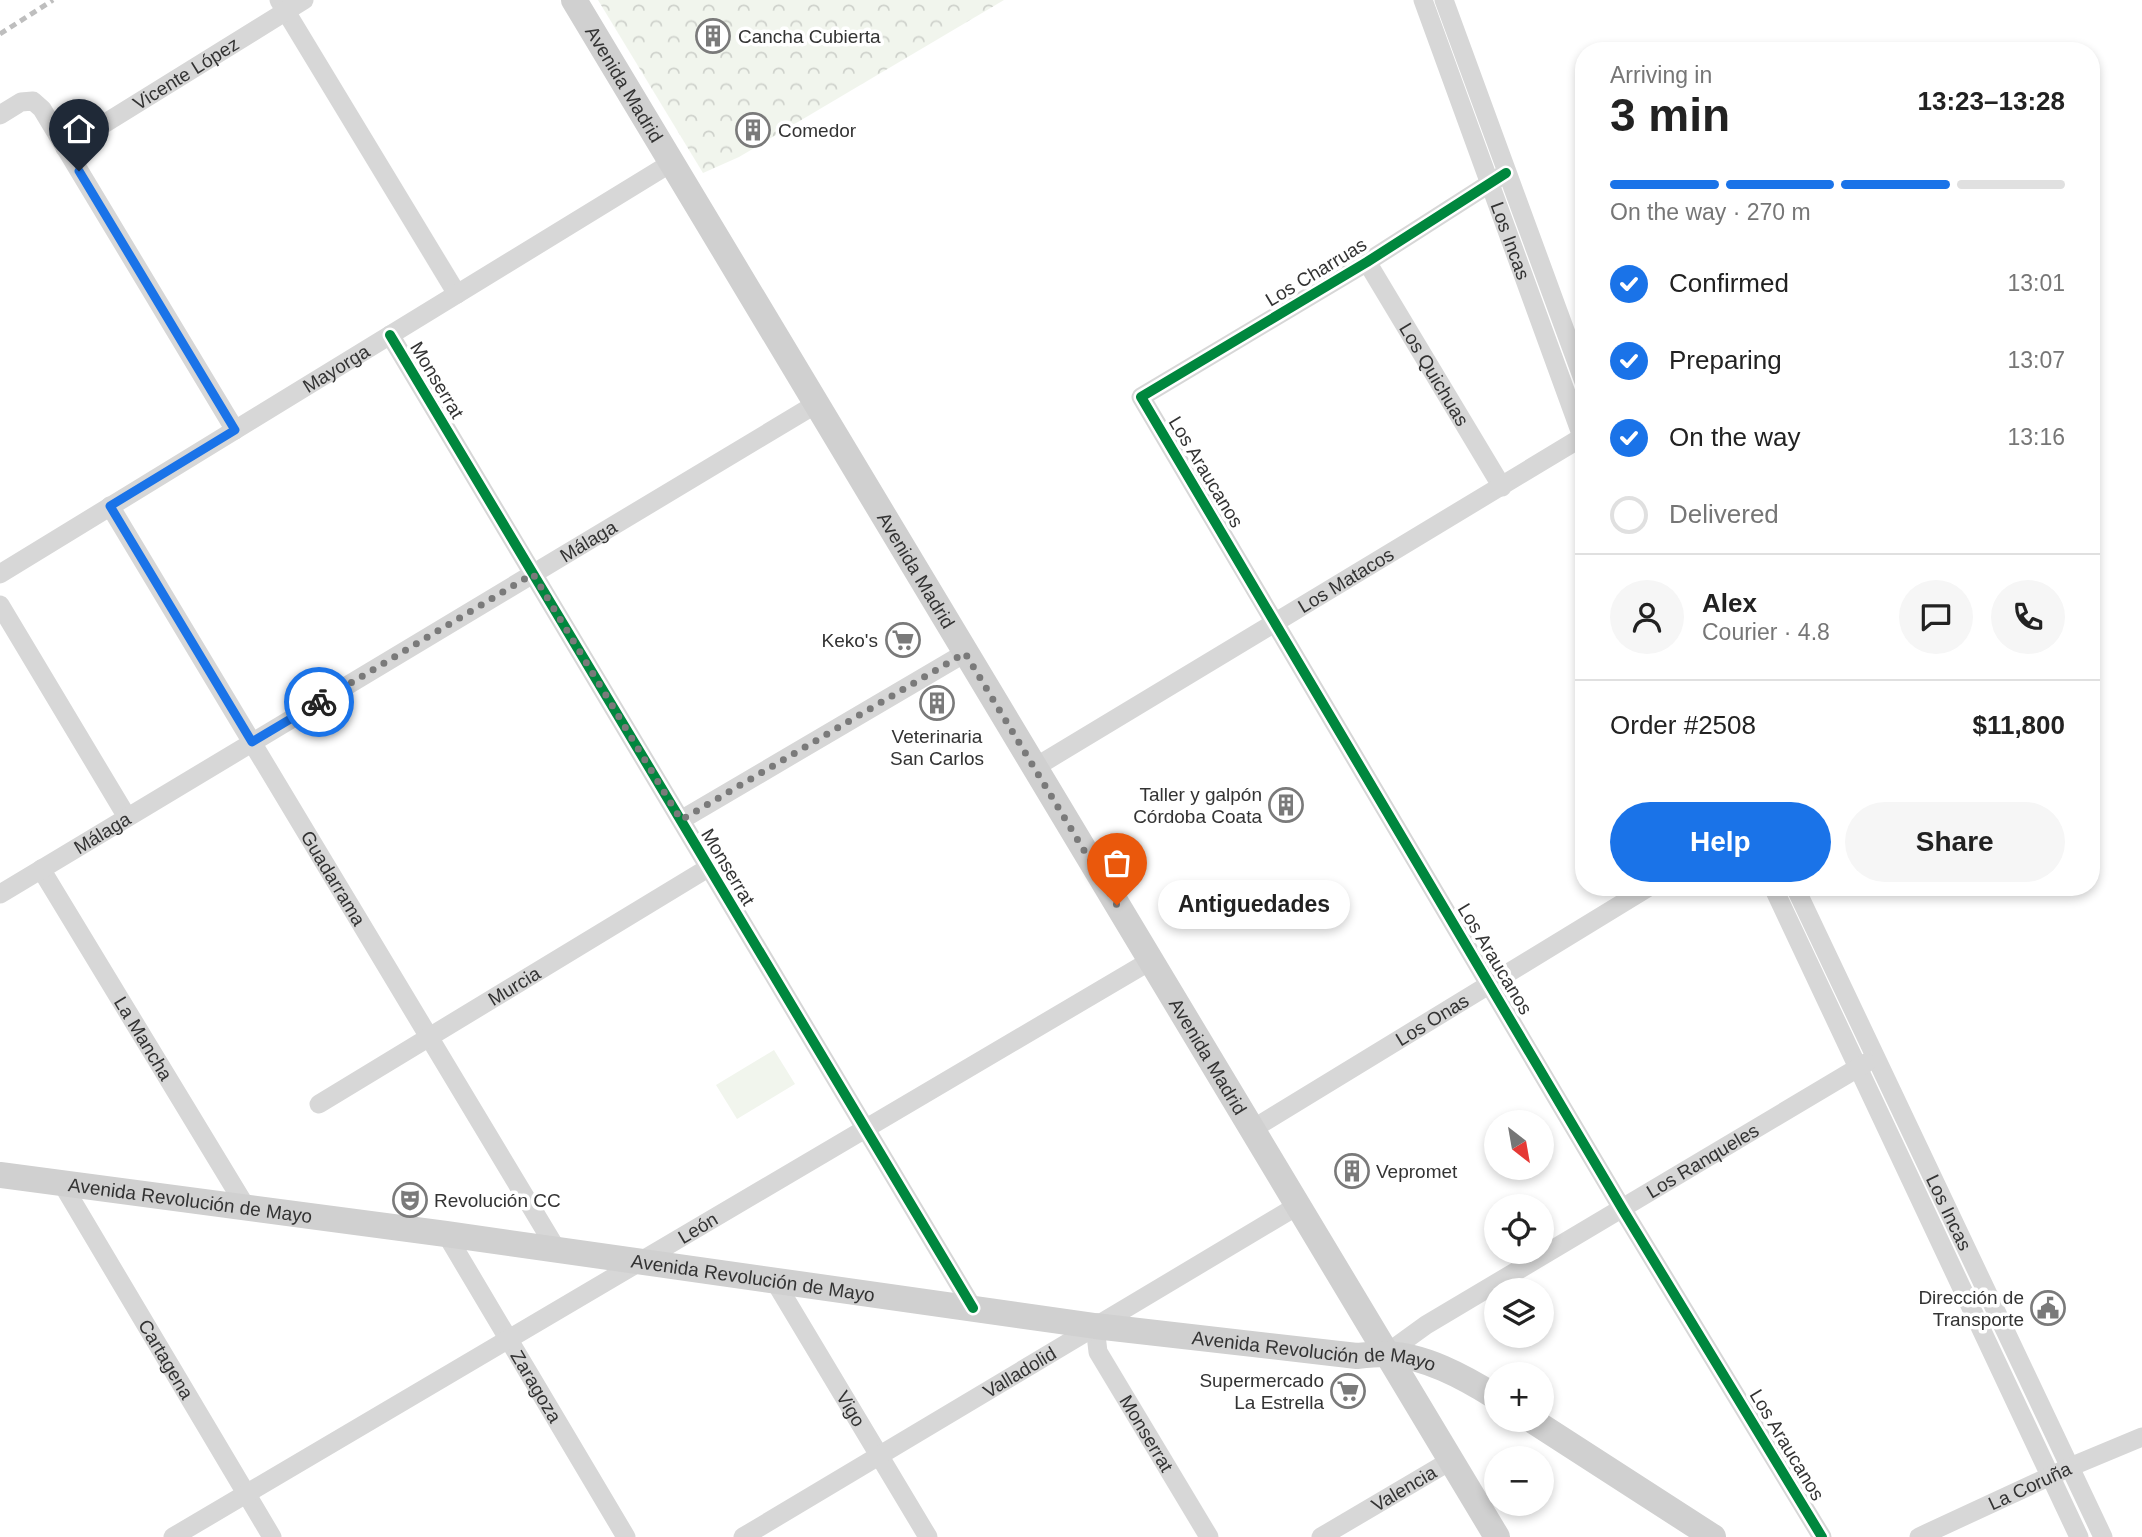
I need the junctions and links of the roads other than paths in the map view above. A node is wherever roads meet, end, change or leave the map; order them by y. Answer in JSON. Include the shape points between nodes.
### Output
{"nodes":[{"id":1,"x":304,"y":0,"type":"edge"},
{"id":2,"x":573,"y":0,"type":"edge"},
{"id":3,"x":1423,"y":0,"type":"edge"},
{"id":4,"x":1444,"y":0,"type":"edge"},
{"id":5,"x":282,"y":6,"type":"edge"},
{"id":6,"x":0,"y":115,"type":"edge"},
{"id":7,"x":65,"y":148,"type":"junction"},
{"id":8,"x":671,"y":163,"type":"junction"},
{"id":9,"x":1497,"y":178,"type":"junction"},
{"id":10,"x":1367,"y":262,"type":"junction"},
{"id":11,"x":457,"y":294,"type":"junction"},
{"id":12,"x":390,"y":335,"type":"junction"},
{"id":13,"x":1575,"y":361,"type":"edge"},
{"id":14,"x":1141,"y":397,"type":"joint"},
{"id":15,"x":816,"y":404,"type":"junction"},
{"id":16,"x":1575,"y":414,"type":"edge"},
{"id":17,"x":235,"y":430,"type":"junction"},
{"id":18,"x":1575,"y":443,"type":"edge"},
{"id":19,"x":1502,"y":487,"type":"junction"},
{"id":20,"x":110,"y":506,"type":"junction"},
{"id":21,"x":0,"y":574,"type":"edge"},
{"id":22,"x":533,"y":574,"type":"junction"},
{"id":23,"x":0,"y":605,"type":"edge"},
{"id":24,"x":1275,"y":623,"type":"junction"},
{"id":25,"x":965,"y":653,"type":"junction"},
{"id":26,"x":252,"y":742,"type":"junction"},
{"id":27,"x":1034,"y":768,"type":"junction"},
{"id":28,"x":127,"y":817,"type":"junction"},
{"id":29,"x":681,"y":820,"type":"junction"},
{"id":30,"x":708,"y":868,"type":"junction"},
{"id":31,"x":41,"y":869,"type":"junction"},
{"id":32,"x":0,"y":894,"type":"edge"},
{"id":33,"x":1635,"y":896,"type":"edge"},
{"id":34,"x":1777,"y":896,"type":"edge"},
{"id":35,"x":1799,"y":896,"type":"edge"},
{"id":36,"x":1150,"y":961,"type":"junction"},
{"id":37,"x":1490,"y":986,"type":"junction"},
{"id":38,"x":430,"y":1037,"type":"junction"},
{"id":39,"x":1876,"y":1056,"type":"junction"},
{"id":40,"x":1858,"y":1069,"type":"junction"},
{"id":41,"x":319,"y":1104,"type":"dead end"},
{"id":42,"x":865,"y":1129,"type":"junction"},
{"id":43,"x":1251,"y":1130,"type":"junction"},
{"id":44,"x":0,"y":1175,"type":"edge"},
{"id":45,"x":61,"y":1182,"type":"junction"},
{"id":46,"x":1297,"y":1206,"type":"junction"},
{"id":47,"x":246,"y":1207,"type":"junction"},
{"id":48,"x":1623,"y":1210,"type":"junction"},
{"id":49,"x":446,"y":1234,"type":"junction"},
{"id":50,"x":558,"y":1250,"type":"junction"},
{"id":51,"x":640,"y":1262,"type":"junction"},
{"id":52,"x":774,"y":1280,"type":"junction"},
{"id":53,"x":973,"y":1308,"type":"junction"},
{"id":54,"x":1095,"y":1326,"type":"junction"},
{"id":55,"x":508,"y":1339,"type":"junction"},
{"id":56,"x":1386,"y":1354,"type":"junction"},
{"id":57,"x":1484,"y":1390,"type":"edge"},
{"id":58,"x":1550,"y":1432,"type":"edge"},
{"id":59,"x":2142,"y":1437,"type":"edge"},
{"id":60,"x":879,"y":1455,"type":"junction"},
{"id":61,"x":1450,"y":1461,"type":"junction"},
{"id":62,"x":2070,"y":1467,"type":"junction"},
{"id":63,"x":2051,"y":1475,"type":"junction"},
{"id":64,"x":246,"y":1494,"type":"junction"},
{"id":65,"x":173,"y":1537,"type":"edge"},
{"id":66,"x":272,"y":1537,"type":"edge"},
{"id":67,"x":626,"y":1537,"type":"edge"},
{"id":68,"x":743,"y":1537,"type":"edge"},
{"id":69,"x":928,"y":1537,"type":"edge"},
{"id":70,"x":1209,"y":1537,"type":"edge"},
{"id":71,"x":1321,"y":1537,"type":"edge"},
{"id":72,"x":1497,"y":1537,"type":"edge"},
{"id":73,"x":1713,"y":1537,"type":"edge"},
{"id":74,"x":1822,"y":1537,"type":"edge"},
{"id":75,"x":1919,"y":1537,"type":"edge"},
{"id":76,"x":2079,"y":1537,"type":"edge"},
{"id":77,"x":2103,"y":1537,"type":"edge"}],
"edges":[{"from":1,"to":5,"type":"street","name":"Vicente López"},
{"from":2,"to":8,"type":"main road","name":"Avenida Madrid"},
{"from":3,"to":9,"type":"street","name":"Los Incas"},
{"from":4,"to":9,"type":"street","name":"Los Incas"},
{"from":5,"to":7,"type":"street","name":"Vicente López"},
{"from":5,"to":11,"type":"street"},
{"from":6,"to":7,"type":"street","via":[[20,102],[33,101]]},
{"from":7,"to":17,"type":"street"},
{"from":8,"to":11,"type":"street","name":"Mayorga"},
{"from":8,"to":15,"type":"main road","name":"Avenida Madrid"},
{"from":9,"to":10,"type":"street","name":"Los Charruas"},
{"from":9,"to":13,"type":"street","name":"Los Incas"},
{"from":9,"to":16,"type":"street","name":"Los Incas"},
{"from":10,"to":14,"type":"street","name":"Los Charruas"},
{"from":10,"to":19,"type":"street","name":"Los Quichuas"},
{"from":11,"to":12,"type":"street","name":"Mayorga"},
{"from":12,"to":17,"type":"street","name":"Mayorga"},
{"from":12,"to":22,"type":"street","name":"Monserrat"},
{"from":14,"to":24,"type":"street","name":"Los Araucanos"},
{"from":15,"to":22,"type":"street","name":"Málaga"},
{"from":15,"to":25,"type":"main road","name":"Avenida Madrid"},
{"from":17,"to":20,"type":"street","name":"Mayorga"},
{"from":18,"to":19,"type":"street","name":"Los Matacos"},
{"from":19,"to":24,"type":"street","name":"Los Matacos"},
{"from":20,"to":21,"type":"street","name":"Mayorga"},
{"from":20,"to":26,"type":"street","name":"Guadarrama"},
{"from":22,"to":26,"type":"street","name":"Málaga"},
{"from":22,"to":29,"type":"street","name":"Monserrat"},
{"from":23,"to":28,"type":"street"},
{"from":24,"to":27,"type":"street","name":"Los Matacos"},
{"from":24,"to":37,"type":"street","name":"Los Araucanos"},
{"from":25,"to":27,"type":"main road","name":"Avenida Madrid"},
{"from":25,"to":29,"type":"street"},
{"from":26,"to":28,"type":"street","name":"Málaga"},
{"from":26,"to":38,"type":"street","name":"Guadarrama"},
{"from":27,"to":36,"type":"main road","name":"Avenida Madrid"},
{"from":28,"to":31,"type":"street","name":"Málaga"},
{"from":29,"to":30,"type":"street","name":"Monserrat"},
{"from":30,"to":38,"type":"street","name":"Murcia"},
{"from":30,"to":42,"type":"street","name":"Monserrat"},
{"from":31,"to":32,"type":"street","name":"Málaga"},
{"from":31,"to":47,"type":"street","name":"La Mancha"},
{"from":33,"to":37,"type":"street","name":"Los Onas"},
{"from":34,"to":40,"type":"street","name":"Los Incas"},
{"from":35,"to":39,"type":"street","name":"Los Incas"},
{"from":36,"to":42,"type":"street","name":"León"},
{"from":36,"to":43,"type":"main road","name":"Avenida Madrid"},
{"from":37,"to":43,"type":"street","name":"Los Onas"},
{"from":37,"to":48,"type":"street","name":"Los Araucanos"},
{"from":38,"to":41,"type":"street","name":"Murcia"},
{"from":38,"to":50,"type":"street","name":"Guadarrama"},
{"from":39,"to":40,"type":"street","name":"Los Ranqueles"},
{"from":39,"to":62,"type":"street","name":"Los Incas"},
{"from":40,"to":48,"type":"street","name":"Los Ranqueles"},
{"from":40,"to":63,"type":"street","name":"Los Incas"},
{"from":42,"to":51,"type":"street","name":"León"},
{"from":42,"to":53,"type":"street","name":"Monserrat"},
{"from":43,"to":46,"type":"main road","name":"Avenida Madrid"},
{"from":44,"to":45,"type":"main road","name":"Avenida Revolución de Mayo"},
{"from":45,"to":47,"type":"main road","name":"Avenida Revolución de Mayo"},
{"from":45,"to":64,"type":"street","name":"Cartagena"},
{"from":46,"to":54,"type":"street","name":"Valladolid"},
{"from":46,"to":56,"type":"main road","name":"Avenida Madrid"},
{"from":47,"to":49,"type":"main road","name":"Avenida Revolución de Mayo"},
{"from":48,"to":56,"type":"street","name":"Los Ranqueles","via":[[1426,1325]]},
{"from":48,"to":74,"type":"street","name":"Los Araucanos"},
{"from":49,"to":50,"type":"main road","name":"Avenida Revolución de Mayo"},
{"from":49,"to":55,"type":"street","name":"Zaragoza"},
{"from":50,"to":51,"type":"main road","name":"Avenida Revolución de Mayo"},
{"from":51,"to":52,"type":"main road","name":"Avenida Revolución de Mayo"},
{"from":51,"to":55,"type":"street","name":"León"},
{"from":52,"to":53,"type":"main road","name":"Avenida Revolución de Mayo"},
{"from":52,"to":60,"type":"street","name":"Vigo"},
{"from":53,"to":54,"type":"main road","name":"Avenida Revolución de Mayo"},
{"from":54,"to":56,"type":"main road","name":"Avenida Revolución de Mayo","via":[[1357,1356]]},
{"from":54,"to":60,"type":"street","name":"Valladolid"},
{"from":54,"to":70,"type":"street","name":"Monserrat","via":[[1098,1352]]},
{"from":55,"to":64,"type":"street","name":"León"},
{"from":55,"to":67,"type":"street","name":"Zaragoza"},
{"from":56,"to":57,"type":"main road","name":"Avenida Revolución de Mayo","via":[[1424,1362]]},
{"from":56,"to":61,"type":"main road","name":"Avenida Madrid"},
{"from":58,"to":73,"type":"main road"},
{"from":59,"to":62,"type":"street","name":"La Coruña"},
{"from":60,"to":68,"type":"street","name":"Valladolid"},
{"from":60,"to":69,"type":"street","name":"Vigo"},
{"from":61,"to":71,"type":"street","name":"Valencia"},
{"from":61,"to":72,"type":"main road","name":"Avenida Madrid"},
{"from":62,"to":63,"type":"street","name":"La Coruña"},
{"from":62,"to":77,"type":"street","name":"Los Incas"},
{"from":63,"to":75,"type":"street","name":"La Coruña"},
{"from":63,"to":76,"type":"street","name":"Los Incas"},
{"from":64,"to":65,"type":"street","name":"León"},
{"from":64,"to":66,"type":"street","name":"Cartagena"}]}
